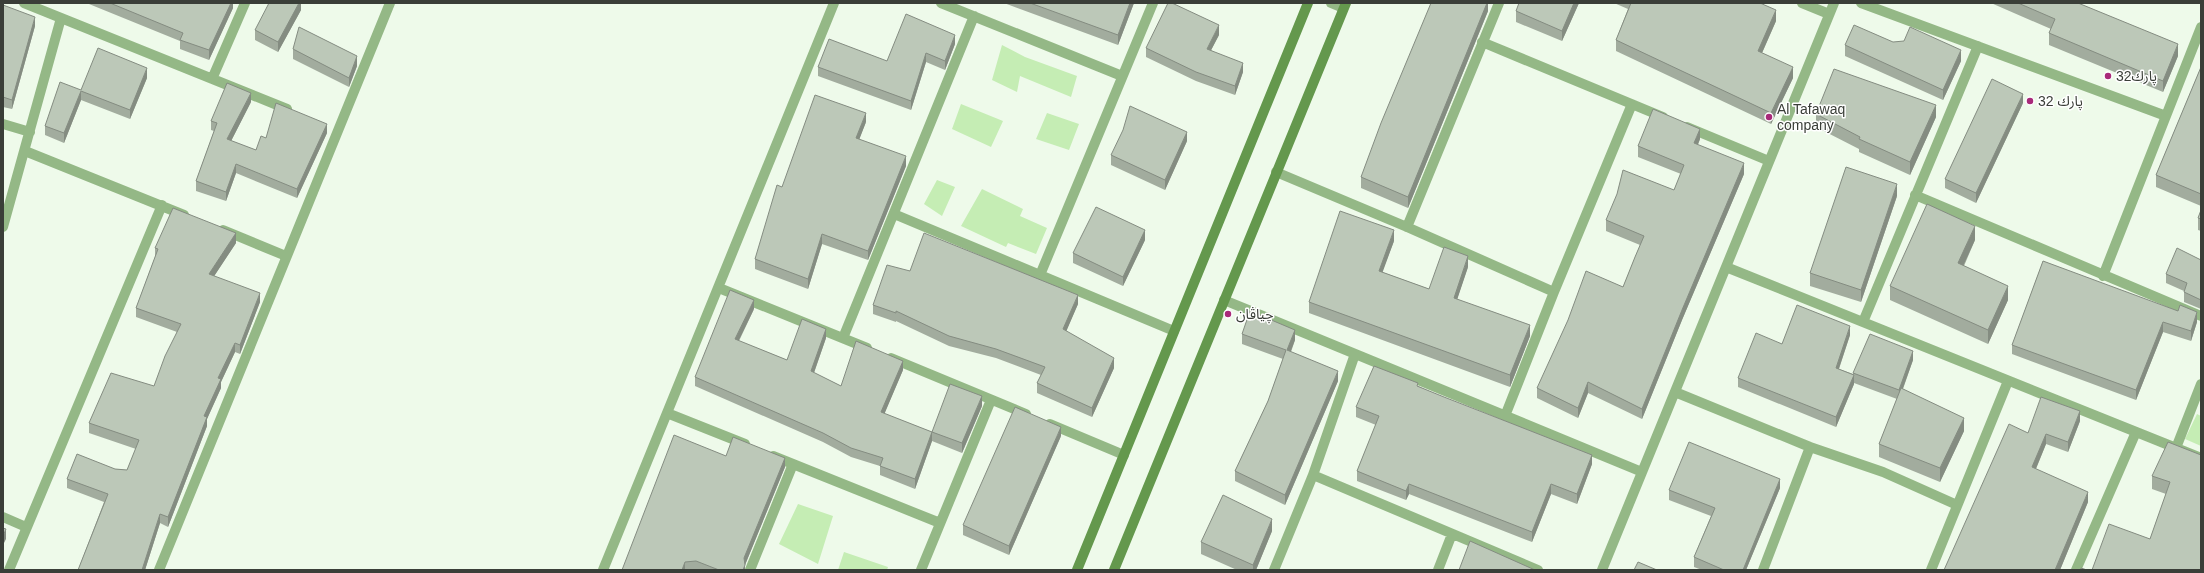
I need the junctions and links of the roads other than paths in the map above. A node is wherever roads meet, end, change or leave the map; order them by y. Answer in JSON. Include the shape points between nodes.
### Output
{"nodes":[{"id":1,"x":24,"y":3,"type":"edge"},
{"id":2,"x":245,"y":3,"type":"edge"},
{"id":3,"x":390,"y":3,"type":"edge"},
{"id":4,"x":834,"y":3,"type":"edge"},
{"id":5,"x":941,"y":3,"type":"edge"},
{"id":6,"x":1153,"y":3,"type":"edge"},
{"id":7,"x":1308,"y":3,"type":"edge"},
{"id":8,"x":1331,"y":3,"type":"edge"},
{"id":9,"x":1499,"y":3,"type":"edge"},
{"id":10,"x":1802,"y":3,"type":"edge"},
{"id":11,"x":1834,"y":3,"type":"edge"},
{"id":12,"x":1861,"y":3,"type":"edge"},
{"id":13,"x":1345,"y":6,"type":"edge"},
{"id":14,"x":1829,"y":14,"type":"junction"},
{"id":15,"x":974,"y":16,"type":"junction"},
{"id":16,"x":62,"y":18,"type":"junction"},
{"id":17,"x":2201,"y":27,"type":"edge"},
{"id":18,"x":1482,"y":42,"type":"junction"},
{"id":19,"x":1978,"y":46,"type":"junction"},
{"id":20,"x":1122,"y":76,"type":"junction"},
{"id":21,"x":212,"y":79,"type":"junction"},
{"id":22,"x":1632,"y":104,"type":"junction"},
{"id":23,"x":293,"y":112,"type":"edge"},
{"id":24,"x":2166,"y":116,"type":"junction"},
{"id":25,"x":3,"y":124,"type":"edge"},
{"id":26,"x":30,"y":132,"type":"junction"},
{"id":27,"x":25,"y":151,"type":"junction"},
{"id":28,"x":1769,"y":161,"type":"junction"},
{"id":29,"x":1276,"y":172,"type":"junction"},
{"id":30,"x":1915,"y":194,"type":"junction"},
{"id":31,"x":162,"y":206,"type":"junction"},
{"id":32,"x":894,"y":214,"type":"junction"},
{"id":33,"x":191,"y":217,"type":"edge"},
{"id":34,"x":213,"y":226,"type":"edge"},
{"id":35,"x":3,"y":227,"type":"edge"},
{"id":36,"x":1407,"y":227,"type":"junction"},
{"id":37,"x":286,"y":256,"type":"junction"},
{"id":38,"x":1726,"y":267,"type":"junction"},
{"id":39,"x":1040,"y":275,"type":"junction"},
{"id":40,"x":2103,"y":276,"type":"junction"},
{"id":41,"x":719,"y":288,"type":"junction"},
{"id":42,"x":1554,"y":292,"type":"junction"},
{"id":43,"x":1224,"y":300,"type":"junction"},
{"id":44,"x":2201,"y":316,"type":"edge"},
{"id":45,"x":1863,"y":322,"type":"junction"},
{"id":46,"x":1174,"y":331,"type":"junction"},
{"id":47,"x":843,"y":338,"type":"junction"},
{"id":48,"x":1354,"y":354,"type":"junction"},
{"id":49,"x":2008,"y":381,"type":"junction"},
{"id":50,"x":2201,"y":384,"type":"edge"},
{"id":51,"x":1675,"y":392,"type":"junction"},
{"id":52,"x":991,"y":400,"type":"junction"},
{"id":53,"x":667,"y":413,"type":"junction"},
{"id":54,"x":1505,"y":416,"type":"junction"},
{"id":55,"x":2136,"y":432,"type":"junction"},
{"id":56,"x":1810,"y":447,"type":"junction"},
{"id":57,"x":2176,"y":448,"type":"junction"},
{"id":58,"x":1124,"y":455,"type":"junction"},
{"id":59,"x":2201,"y":458,"type":"edge"},
{"id":60,"x":793,"y":464,"type":"junction"},
{"id":61,"x":1642,"y":472,"type":"junction"},
{"id":62,"x":1313,"y":475,"type":"junction"},
{"id":63,"x":1957,"y":505,"type":"junction"},
{"id":64,"x":3,"y":517,"type":"edge"},
{"id":65,"x":940,"y":523,"type":"junction"},
{"id":66,"x":26,"y":527,"type":"junction"},
{"id":67,"x":1452,"y":534,"type":"junction"},
{"id":68,"x":9,"y":570,"type":"edge"},
{"id":69,"x":159,"y":570,"type":"edge"},
{"id":70,"x":602,"y":570,"type":"edge"},
{"id":71,"x":750,"y":570,"type":"edge"},
{"id":72,"x":921,"y":570,"type":"edge"},
{"id":73,"x":1077,"y":570,"type":"edge"},
{"id":74,"x":1114,"y":570,"type":"edge"},
{"id":75,"x":1274,"y":570,"type":"edge"},
{"id":76,"x":1438,"y":570,"type":"edge"},
{"id":77,"x":1538,"y":570,"type":"edge"},
{"id":78,"x":1602,"y":570,"type":"edge"},
{"id":79,"x":1763,"y":570,"type":"edge"},
{"id":80,"x":1931,"y":570,"type":"edge"},
{"id":81,"x":2076,"y":570,"type":"edge"}],
"edges":[{"from":1,"to":16,"type":"street"},
{"from":2,"to":21,"type":"street"},
{"from":3,"to":37,"type":"street","via":[[334,128]]},
{"from":4,"to":41,"type":"street"},
{"from":5,"to":15,"type":"street"},
{"from":6,"to":20,"type":"street"},
{"from":7,"to":46,"type":"street"},
{"from":8,"to":13,"type":"street"},
{"from":9,"to":18,"type":"street"},
{"from":10,"to":14,"type":"street"},
{"from":11,"to":14,"type":"street"},
{"from":12,"to":19,"type":"street"},
{"from":13,"to":29,"type":"street"},
{"from":14,"to":28,"type":"street"},
{"from":15,"to":20,"type":"street"},
{"from":15,"to":32,"type":"street"},
{"from":16,"to":21,"type":"street"},
{"from":16,"to":26,"type":"street"},
{"from":17,"to":24,"type":"street"},
{"from":18,"to":22,"type":"street"},
{"from":18,"to":36,"type":"street"},
{"from":19,"to":24,"type":"street"},
{"from":19,"to":30,"type":"street"},
{"from":20,"to":39,"type":"street"},
{"from":21,"to":23,"type":"street"},
{"from":22,"to":28,"type":"street"},
{"from":22,"to":42,"type":"street"},
{"from":24,"to":40,"type":"street"},
{"from":25,"to":26,"type":"street"},
{"from":26,"to":27,"type":"street"},
{"from":27,"to":31,"type":"street"},
{"from":27,"to":35,"type":"street"},
{"from":28,"to":38,"type":"street"},
{"from":29,"to":36,"type":"street"},
{"from":29,"to":43,"type":"street"},
{"from":30,"to":40,"type":"street"},
{"from":30,"to":45,"type":"street"},
{"from":31,"to":33,"type":"street"},
{"from":31,"to":66,"type":"street"},
{"from":32,"to":39,"type":"street"},
{"from":32,"to":47,"type":"street"},
{"from":34,"to":37,"type":"street"},
{"from":36,"to":42,"type":"street"},
{"from":37,"to":69,"type":"street"},
{"from":38,"to":45,"type":"street"},
{"from":38,"to":51,"type":"street"},
{"from":39,"to":46,"type":"street"},
{"from":40,"to":44,"type":"street"},
{"from":41,"to":47,"type":"street"},
{"from":41,"to":53,"type":"street"},
{"from":42,"to":54,"type":"street"},
{"from":43,"to":48,"type":"street"},
{"from":43,"to":74,"type":"street"},
{"from":45,"to":49,"type":"street"},
{"from":46,"to":58,"type":"street"},
{"from":47,"to":52,"type":"street"},
{"from":48,"to":54,"type":"street"},
{"from":48,"to":62,"type":"street"},
{"from":49,"to":55,"type":"street"},
{"from":49,"to":63,"type":"street"},
{"from":50,"to":57,"type":"street"},
{"from":51,"to":56,"type":"street"},
{"from":51,"to":61,"type":"street"},
{"from":52,"to":58,"type":"street"},
{"from":52,"to":65,"type":"street"},
{"from":53,"to":60,"type":"street"},
{"from":53,"to":70,"type":"street"},
{"from":54,"to":61,"type":"street"},
{"from":55,"to":57,"type":"street"},
{"from":55,"to":81,"type":"street"},
{"from":56,"to":63,"type":"street","via":[[1883,472]]},
{"from":56,"to":79,"type":"street"},
{"from":57,"to":59,"type":"street"},
{"from":58,"to":73,"type":"street"},
{"from":60,"to":65,"type":"street"},
{"from":60,"to":71,"type":"street"},
{"from":61,"to":78,"type":"street"},
{"from":62,"to":67,"type":"street"},
{"from":62,"to":75,"type":"street"},
{"from":63,"to":80,"type":"street"},
{"from":64,"to":66,"type":"street"},
{"from":65,"to":72,"type":"street"},
{"from":66,"to":68,"type":"street"},
{"from":67,"to":76,"type":"street"},
{"from":67,"to":77,"type":"street"}]}
